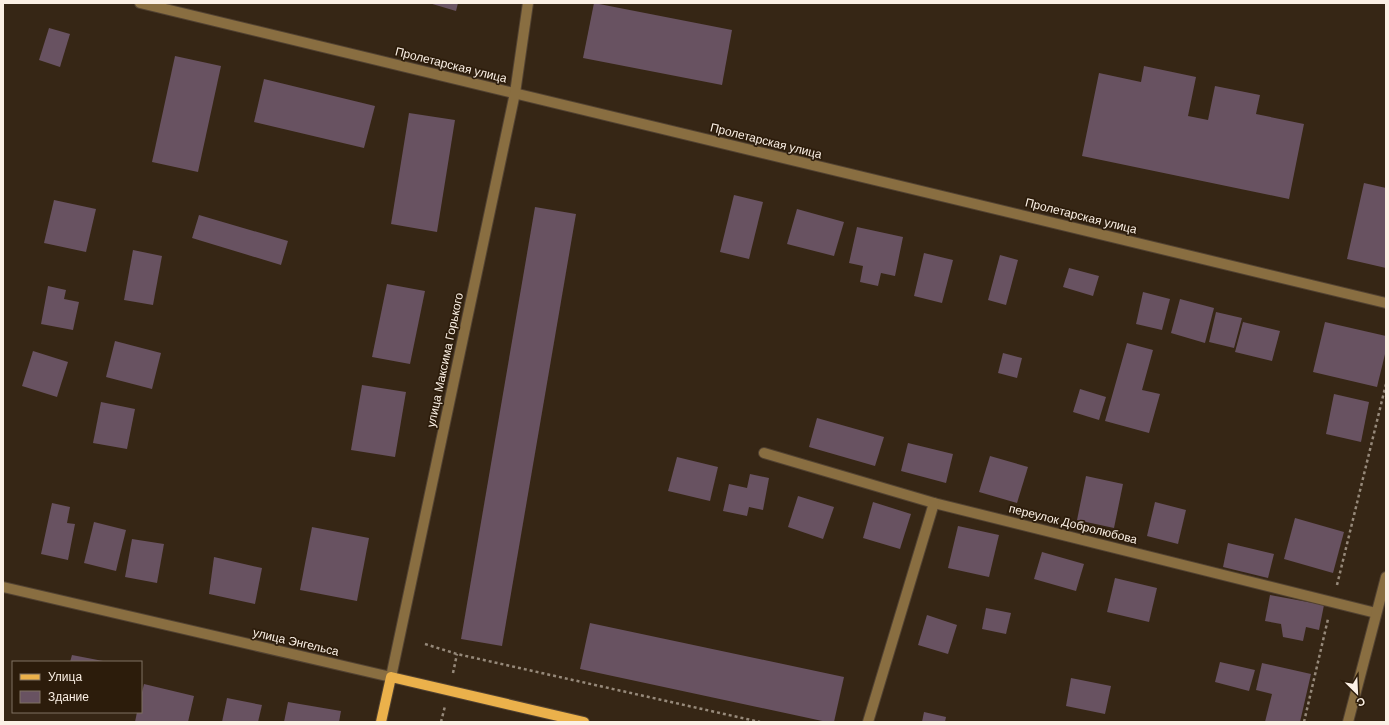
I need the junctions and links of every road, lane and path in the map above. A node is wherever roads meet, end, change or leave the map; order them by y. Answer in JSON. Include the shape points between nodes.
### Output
{"nodes":[{"id":1,"x":140,"y":3,"type":"edge"},
{"id":2,"x":528,"y":3,"type":"edge"},
{"id":3,"x":515,"y":93,"type":"junction"},
{"id":4,"x":1386,"y":303,"type":"edge"},
{"id":5,"x":1386,"y":384,"type":"edge"},
{"id":6,"x":764,"y":453,"type":"dead end"},
{"id":7,"x":934,"y":503,"type":"junction"},
{"id":8,"x":1386,"y":577,"type":"edge"},
{"id":9,"x":3,"y":587,"type":"edge"},
{"id":10,"x":1333,"y":602,"type":"junction"},
{"id":11,"x":1376,"y":613,"type":"junction"},
{"id":12,"x":425,"y":644,"type":"dead end"},
{"id":13,"x":457,"y":654,"type":"junction"},
{"id":14,"x":452,"y":676,"type":"dead end"},
{"id":15,"x":391,"y":678,"type":"junction"},
{"id":16,"x":445,"y":705,"type":"dead end"},
{"id":17,"x":381,"y":722,"type":"edge"},
{"id":18,"x":441,"y":722,"type":"edge"},
{"id":19,"x":584,"y":722,"type":"edge"},
{"id":20,"x":760,"y":722,"type":"edge"},
{"id":21,"x":868,"y":722,"type":"edge"},
{"id":22,"x":1304,"y":722,"type":"edge"},
{"id":23,"x":1348,"y":722,"type":"edge"}],
"edges":[{"from":1,"to":3,"type":"street","name":"Пролетарская улица"},
{"from":2,"to":3,"type":"street","name":"улица Максима Горького"},
{"from":3,"to":4,"type":"street","name":"Пролетарская улица"},
{"from":3,"to":15,"type":"street","name":"улица Максима Горького"},
{"from":5,"to":10,"type":"path"},
{"from":6,"to":7,"type":"street","name":"переулок Добролюбова"},
{"from":7,"to":10,"type":"street","name":"переулок Добролюбова"},
{"from":7,"to":21,"type":"street"},
{"from":8,"to":11,"type":"street"},
{"from":9,"to":15,"type":"street","name":"улица Энгельса"},
{"from":10,"to":11,"type":"street","name":"переулок Добролюбова"},
{"from":10,"to":22,"type":"path"},
{"from":11,"to":23,"type":"street"},
{"from":12,"to":13,"type":"path"},
{"from":13,"to":14,"type":"path"},
{"from":13,"to":20,"type":"path"},
{"from":15,"to":17,"type":"main road","name":"улица Максима Горького"},
{"from":15,"to":19,"type":"main road","name":"улица Энгельса"},
{"from":16,"to":18,"type":"path"}]}
